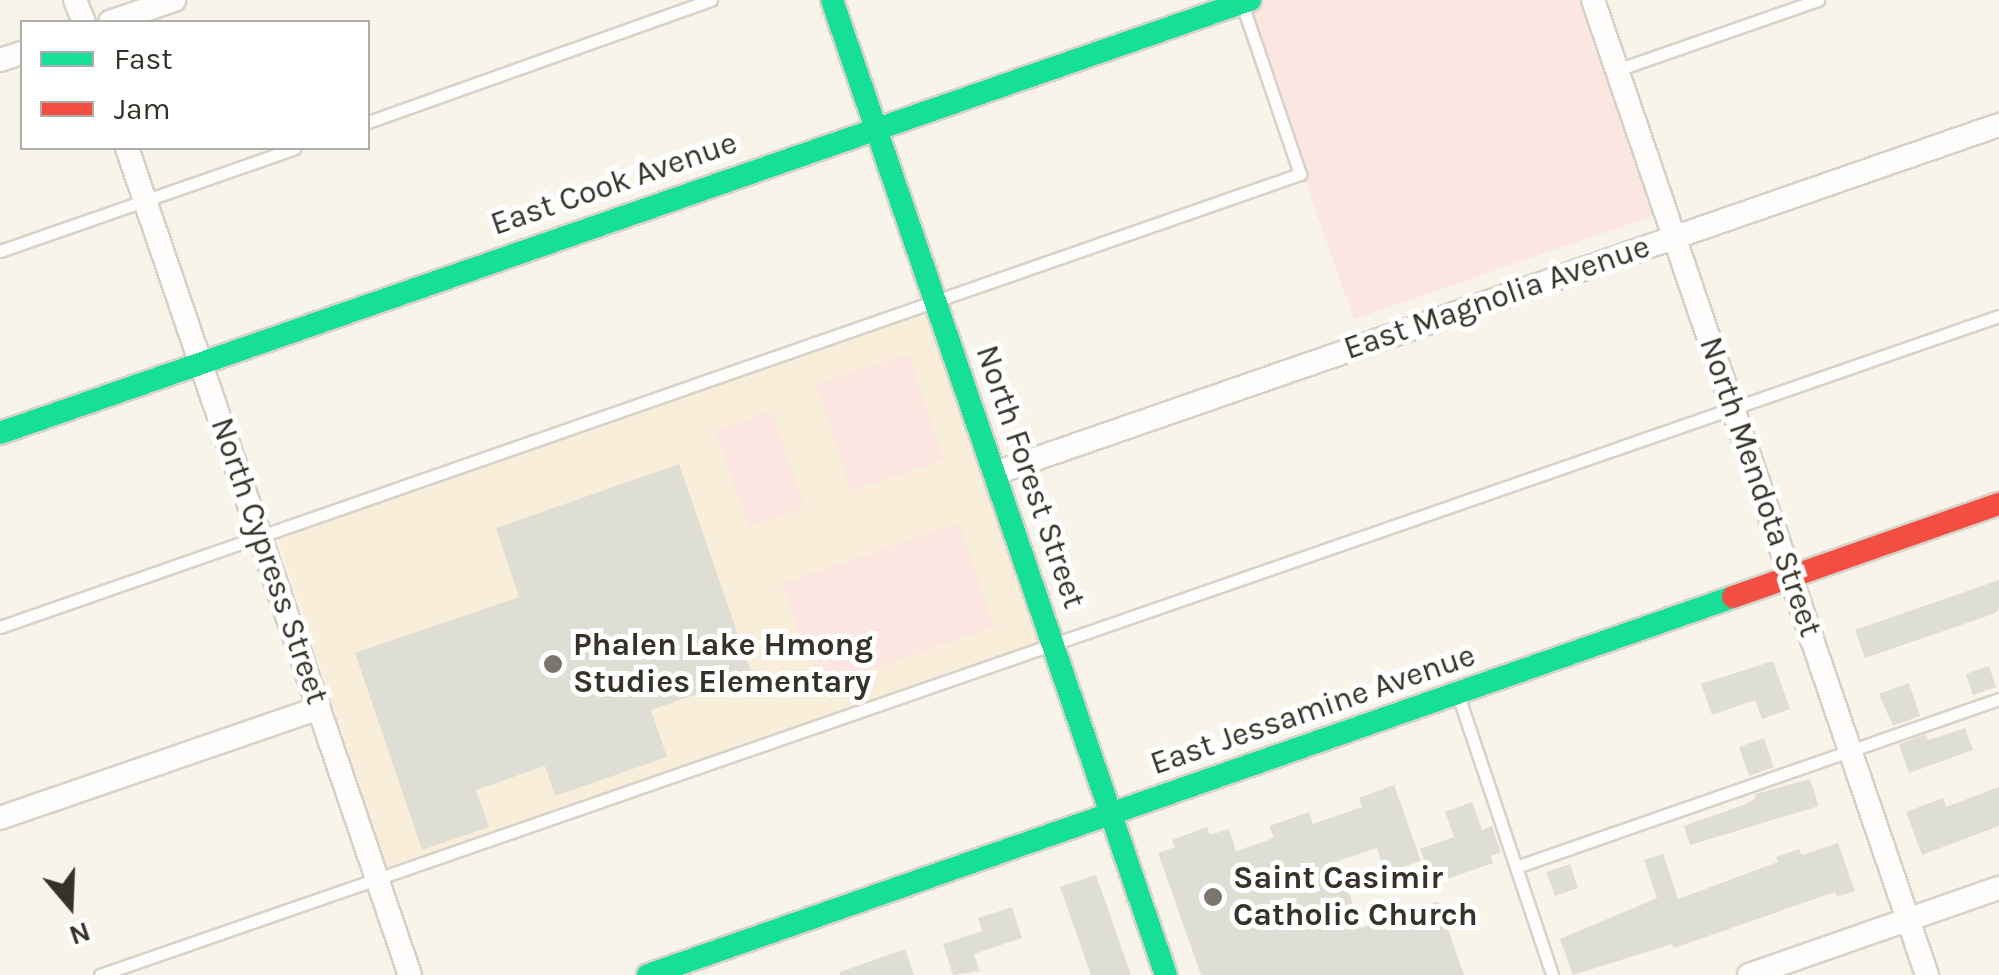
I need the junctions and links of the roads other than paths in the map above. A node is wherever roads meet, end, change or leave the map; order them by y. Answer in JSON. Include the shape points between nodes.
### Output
{"nodes":[{"id":1,"x":174,"y":0,"type":"edge"},
{"id":2,"x":711,"y":0,"type":"edge"},
{"id":3,"x":832,"y":0,"type":"edge"},
{"id":4,"x":1594,"y":0,"type":"edge"},
{"id":5,"x":1818,"y":0,"type":"edge"},
{"id":6,"x":1246,"y":2,"type":"edge"},
{"id":7,"x":116,"y":20,"type":"edge"},
{"id":8,"x":1618,"y":70,"type":"junction"},
{"id":9,"x":370,"y":121,"type":"edge"},
{"id":10,"x":1999,"y":125,"type":"edge"},
{"id":11,"x":876,"y":127,"type":"junction"},
{"id":12,"x":128,"y":150,"type":"edge"},
{"id":13,"x":289,"y":150,"type":"edge"},
{"id":14,"x":145,"y":201,"type":"junction"},
{"id":15,"x":1675,"y":237,"type":"junction"},
{"id":16,"x":0,"y":251,"type":"edge"},
{"id":17,"x":935,"y":300,"type":"junction"},
{"id":18,"x":1999,"y":316,"type":"edge"},
{"id":19,"x":201,"y":363,"type":"junction"},
{"id":20,"x":1733,"y":407,"type":"junction"},
{"id":21,"x":0,"y":433,"type":"edge"},
{"id":22,"x":994,"y":473,"type":"junction"},
{"id":23,"x":1999,"y":504,"type":"edge"},
{"id":24,"x":260,"y":536,"type":"junction"},
{"id":25,"x":1791,"y":577,"type":"junction"},
{"id":26,"x":0,"y":626,"type":"edge"},
{"id":27,"x":1054,"y":646,"type":"junction"},
{"id":28,"x":1458,"y":694,"type":"junction"},
{"id":29,"x":1999,"y":698,"type":"edge"},
{"id":30,"x":319,"y":708,"type":"junction"},
{"id":31,"x":1850,"y":750,"type":"junction"},
{"id":32,"x":1112,"y":815,"type":"junction"},
{"id":33,"x":0,"y":818,"type":"edge"},
{"id":34,"x":1516,"y":867,"type":"junction"},
{"id":35,"x":377,"y":878,"type":"junction"},
{"id":36,"x":1999,"y":888,"type":"edge"},
{"id":37,"x":1908,"y":920,"type":"junction"},
{"id":38,"x":100,"y":975,"type":"edge"},
{"id":39,"x":410,"y":975,"type":"edge"},
{"id":40,"x":648,"y":975,"type":"edge"},
{"id":41,"x":1166,"y":975,"type":"edge"},
{"id":42,"x":1552,"y":975,"type":"edge"},
{"id":43,"x":1748,"y":975,"type":"edge"},
{"id":44,"x":1927,"y":975,"type":"edge"}],
"edges":[{"from":1,"to":7,"type":"street"},
{"from":2,"to":9,"type":"lane"},
{"from":3,"to":11,"type":"street","name":"North Forest Street"},
{"from":4,"to":8,"type":"street","name":"North Mendota Street"},
{"from":5,"to":8,"type":"lane"},
{"from":6,"to":11,"type":"street","name":"East Cook Avenue"},
{"from":6,"to":17,"type":"lane","via":[[1300,174]]},
{"from":8,"to":15,"type":"street","name":"North Mendota Street"},
{"from":10,"to":15,"type":"street","name":"East Magnolia Avenue"},
{"from":11,"to":17,"type":"street","name":"North Forest Street"},
{"from":11,"to":19,"type":"street","name":"East Cook Avenue"},
{"from":12,"to":14,"type":"street","name":"North Cypress Street"},
{"from":13,"to":14,"type":"lane"},
{"from":14,"to":16,"type":"lane"},
{"from":14,"to":19,"type":"street","name":"North Cypress Street"},
{"from":15,"to":20,"type":"street","name":"North Mendota Street"},
{"from":15,"to":22,"type":"street","name":"East Magnolia Avenue"},
{"from":17,"to":22,"type":"street","name":"North Forest Street"},
{"from":17,"to":24,"type":"lane"},
{"from":18,"to":20,"type":"lane"},
{"from":19,"to":21,"type":"street","name":"East Cook Avenue"},
{"from":19,"to":24,"type":"street","name":"North Cypress Street"},
{"from":20,"to":25,"type":"street","name":"North Mendota Street"},
{"from":20,"to":27,"type":"lane"},
{"from":22,"to":27,"type":"street","name":"North Forest Street"},
{"from":23,"to":25,"type":"street","name":"East Jessamine Avenue"},
{"from":24,"to":26,"type":"lane"},
{"from":24,"to":30,"type":"street","name":"North Cypress Street"},
{"from":25,"to":28,"type":"street","name":"East Jessamine Avenue"},
{"from":25,"to":31,"type":"street","name":"North Mendota Street"},
{"from":27,"to":32,"type":"street","name":"North Forest Street"},
{"from":27,"to":35,"type":"lane"},
{"from":28,"to":32,"type":"street","name":"East Jessamine Avenue"},
{"from":28,"to":34,"type":"lane"},
{"from":29,"to":31,"type":"lane"},
{"from":30,"to":33,"type":"street"},
{"from":30,"to":35,"type":"street","name":"North Cypress Street"},
{"from":31,"to":34,"type":"lane"},
{"from":31,"to":37,"type":"street","name":"North Mendota Street"},
{"from":32,"to":40,"type":"street","name":"East Jessamine Avenue"},
{"from":32,"to":41,"type":"street","name":"North Forest Street"},
{"from":34,"to":42,"type":"lane"},
{"from":35,"to":38,"type":"lane"},
{"from":35,"to":39,"type":"street","name":"North Cypress Street"},
{"from":36,"to":37,"type":"street"},
{"from":37,"to":43,"type":"street"},
{"from":37,"to":44,"type":"street","name":"North Mendota Street"}]}
